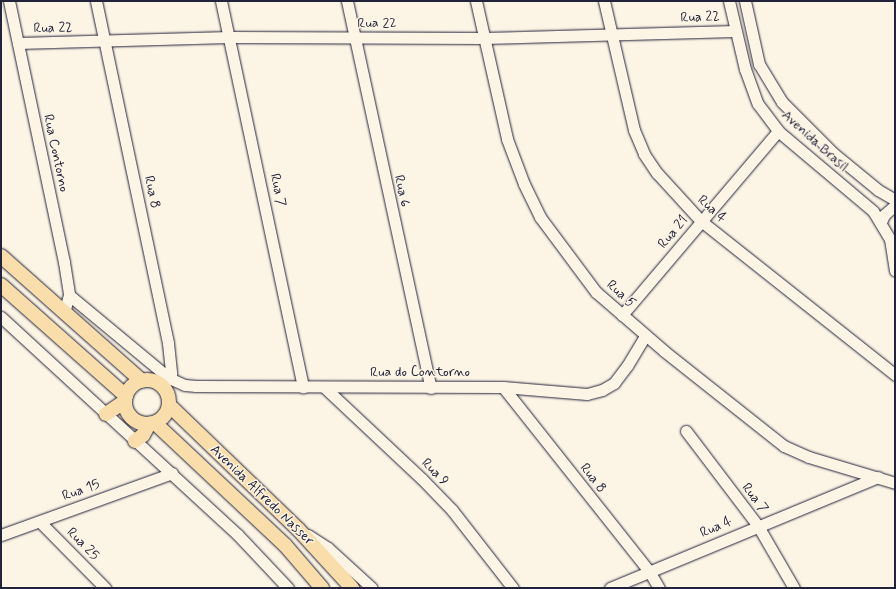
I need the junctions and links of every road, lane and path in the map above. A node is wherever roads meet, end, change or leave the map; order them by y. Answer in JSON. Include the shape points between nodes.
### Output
{"nodes":[{"id":1,"x":10,"y":1,"type":"edge"},
{"id":2,"x":96,"y":1,"type":"edge"},
{"id":3,"x":221,"y":1,"type":"edge"},
{"id":4,"x":347,"y":1,"type":"edge"},
{"id":5,"x":476,"y":1,"type":"edge"},
{"id":6,"x":604,"y":1,"type":"edge"},
{"id":7,"x":729,"y":1,"type":"edge"},
{"id":8,"x":745,"y":1,"type":"edge"},
{"id":9,"x":735,"y":31,"type":"junction"},
{"id":10,"x":611,"y":34,"type":"junction"},
{"id":11,"x":229,"y":38,"type":"junction"},
{"id":12,"x":354,"y":38,"type":"junction"},
{"id":13,"x":484,"y":38,"type":"junction"},
{"id":14,"x":105,"y":42,"type":"junction"},
{"id":15,"x":18,"y":43,"type":"junction"},
{"id":16,"x":760,"y":64,"type":"junction"},
{"id":17,"x":745,"y":69,"type":"junction"},
{"id":18,"x":778,"y":131,"type":"junction"},
{"id":19,"x":895,"y":200,"type":"edge"},
{"id":20,"x":895,"y":205,"type":"edge"},
{"id":21,"x":701,"y":221,"type":"junction"},
{"id":22,"x":881,"y":222,"type":"junction"},
{"id":23,"x":893,"y":239,"type":"edge"},
{"id":24,"x":1,"y":256,"type":"edge"},
{"id":25,"x":895,"y":271,"type":"edge"},
{"id":26,"x":1,"y":285,"type":"edge"},
{"id":27,"x":69,"y":295,"type":"junction"},
{"id":28,"x":64,"y":312,"type":"junction"},
{"id":29,"x":622,"y":315,"type":"junction"},
{"id":30,"x":1,"y":317,"type":"edge"},
{"id":31,"x":645,"y":336,"type":"junction"},
{"id":32,"x":895,"y":375,"type":"edge"},
{"id":33,"x":142,"y":380,"type":"junction"},
{"id":34,"x":166,"y":382,"type":"junction"},
{"id":35,"x":303,"y":387,"type":"junction"},
{"id":36,"x":503,"y":387,"type":"junction"},
{"id":37,"x":324,"y":388,"type":"junction"},
{"id":38,"x":431,"y":388,"type":"junction"},
{"id":39,"x":126,"y":399,"type":"junction"},
{"id":40,"x":169,"y":405,"type":"junction"},
{"id":41,"x":106,"y":414,"type":"junction"},
{"id":42,"x":152,"y":423,"type":"junction"},
{"id":43,"x":686,"y":431,"type":"dead end"},
{"id":44,"x":136,"y":441,"type":"junction"},
{"id":45,"x":172,"y":473,"type":"junction"},
{"id":46,"x":878,"y":477,"type":"junction"},
{"id":47,"x":895,"y":485,"type":"edge"},
{"id":48,"x":40,"y":522,"type":"junction"},
{"id":49,"x":758,"y":526,"type":"junction"},
{"id":50,"x":298,"y":529,"type":"junction"},
{"id":51,"x":1,"y":535,"type":"edge"},
{"id":52,"x":649,"y":572,"type":"junction"},
{"id":53,"x":105,"y":588,"type":"edge"},
{"id":54,"x":288,"y":588,"type":"edge"},
{"id":55,"x":322,"y":588,"type":"edge"},
{"id":56,"x":352,"y":588,"type":"edge"},
{"id":57,"x":372,"y":588,"type":"edge"},
{"id":58,"x":514,"y":588,"type":"edge"},
{"id":59,"x":610,"y":588,"type":"edge"},
{"id":60,"x":659,"y":588,"type":"edge"},
{"id":61,"x":794,"y":588,"type":"edge"}],
"edges":[{"from":1,"to":15,"type":"street","name":"Rua Contorno"},
{"from":2,"to":14,"type":"street","name":"Rua 8"},
{"from":3,"to":11,"type":"street","name":"Rua 7"},
{"from":4,"to":12,"type":"street","name":"Rua 6"},
{"from":5,"to":13,"type":"street","name":"Rua 5"},
{"from":6,"to":10,"type":"street","name":"Rua 4"},
{"from":7,"to":9,"type":"street","name":"Avenida Brasil"},
{"from":8,"to":16,"type":"street","name":"Avenida Brasil"},
{"from":9,"to":10,"type":"street","name":"Rua 22"},
{"from":9,"to":17,"type":"street","name":"Avenida Brasil"},
{"from":10,"to":13,"type":"street","name":"Rua 22"},
{"from":10,"to":21,"type":"street","name":"Rua 4","via":[[634,130],[644,154],[674,195]]},
{"from":11,"to":12,"type":"street","name":"Rua 22"},
{"from":11,"to":14,"type":"street","name":"Rua 22"},
{"from":11,"to":35,"type":"street","name":"Rua 7"},
{"from":12,"to":13,"type":"street","name":"Rua 22"},
{"from":12,"to":38,"type":"street","name":"Rua 6"},
{"from":13,"to":29,"type":"street","name":"Rua 5","via":[[507,139],[540,217],[596,292]]},
{"from":14,"to":15,"type":"street","name":"Rua 22"},
{"from":14,"to":34,"type":"street","name":"Rua 8","via":[[168,343],[172,368]]},
{"from":15,"to":27,"type":"street","name":"Rua Contorno"},
{"from":16,"to":17,"type":"street"},
{"from":16,"to":19,"type":"street","name":"Avenida Brasil","via":[[773,88],[792,113],[833,153],[878,190]]},
{"from":17,"to":18,"type":"street","name":"Avenida Brasil","via":[[758,104]]},
{"from":18,"to":21,"type":"street","name":"Rua 21"},
{"from":18,"to":22,"type":"street","name":"Avenida Brasil","via":[[873,211]]},
{"from":20,"to":22,"type":"street","via":[[884,215]]},
{"from":21,"to":29,"type":"street","name":"Rua 21"},
{"from":21,"to":32,"type":"street","name":"Rua 4"},
{"from":22,"to":23,"type":"street","name":"Avenida Brasil"},
{"from":23,"to":25,"type":"street","name":"Avenida Brasil"},
{"from":24,"to":28,"type":"main road"},
{"from":26,"to":39,"type":"main road"},
{"from":27,"to":28,"type":"street","name":"Rua Contorno"},
{"from":27,"to":34,"type":"street","name":"Rua do Contorno"},
{"from":28,"to":33,"type":"main road"},
{"from":29,"to":31,"type":"street","name":"Rua 5"},
{"from":30,"to":41,"type":"street"},
{"from":31,"to":36,"type":"street","name":"Rua do Contorno","via":[[614,383],[602,390],[587,394]]},
{"from":31,"to":46,"type":"street","name":"Rua 5","via":[[784,446],[809,458]]},
{"from":33,"to":34,"type":"main road"},
{"from":33,"to":39,"type":"main road","via":[[129,389]]},
{"from":34,"to":35,"type":"street","name":"Rua do Contorno","via":[[196,386]]},
{"from":34,"to":40,"type":"main road"},
{"from":35,"to":37,"type":"street","name":"Rua do Contorno"},
{"from":36,"to":38,"type":"street","name":"Rua do Contorno"},
{"from":36,"to":52,"type":"street","name":"Rua 8"},
{"from":37,"to":38,"type":"street","name":"Rua do Contorno"},
{"from":37,"to":58,"type":"street","name":"Rua 9","via":[[422,478],[452,510]]},
{"from":39,"to":41,"type":"main road"},
{"from":39,"to":42,"type":"main road","via":[[126,408],[135,420]]},
{"from":40,"to":42,"type":"main road","via":[[161,419]]},
{"from":40,"to":50,"type":"main road","name":"Avenida Alfredo Nasser"},
{"from":41,"to":44,"type":"street"},
{"from":42,"to":44,"type":"main road"},
{"from":42,"to":55,"type":"main road","name":"Avenida Alfredo Nasser","via":[[285,545]]},
{"from":43,"to":49,"type":"street","name":"Rua 7"},
{"from":44,"to":45,"type":"street"},
{"from":45,"to":48,"type":"street","name":"Rua 15"},
{"from":45,"to":54,"type":"street","via":[[238,535]]},
{"from":46,"to":47,"type":"street","name":"Rua 5"},
{"from":46,"to":49,"type":"street","name":"Rua 4"},
{"from":48,"to":51,"type":"street","name":"Rua 15"},
{"from":48,"to":53,"type":"street","name":"Rua 25"},
{"from":49,"to":52,"type":"street","name":"Rua 4"},
{"from":49,"to":61,"type":"street","name":"Rua 7"},
{"from":50,"to":56,"type":"main road","name":"Avenida Alfredo Nasser"},
{"from":50,"to":57,"type":"street","via":[[328,548]]},
{"from":52,"to":59,"type":"street","name":"Rua 4"},
{"from":52,"to":60,"type":"street","name":"Rua 8"}]}
